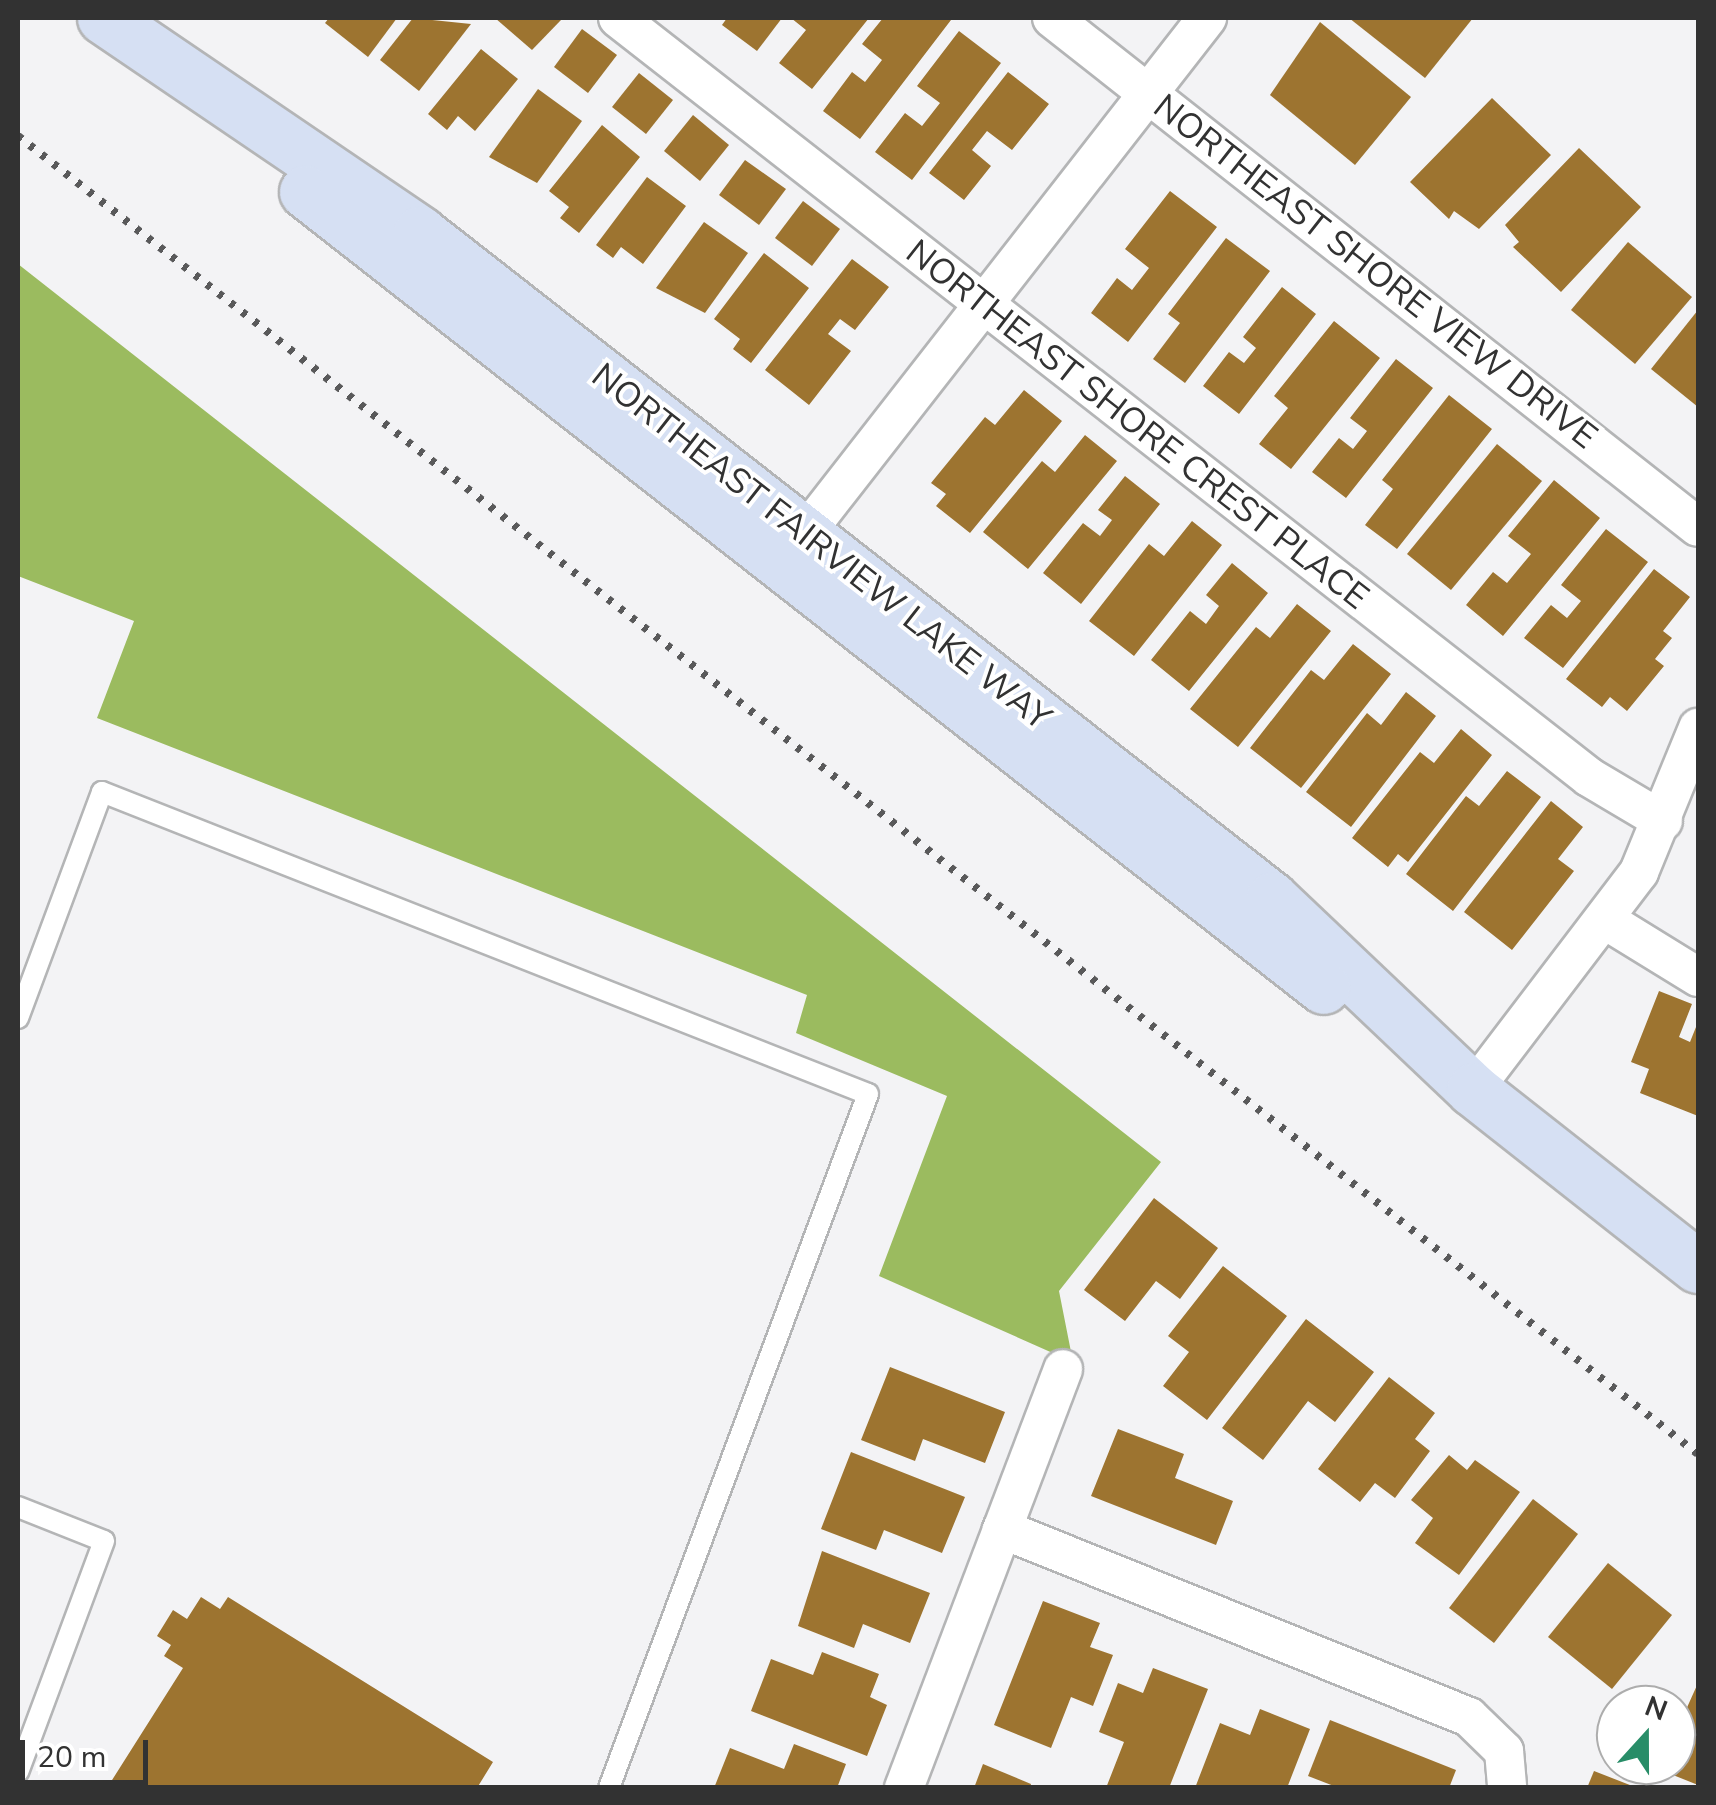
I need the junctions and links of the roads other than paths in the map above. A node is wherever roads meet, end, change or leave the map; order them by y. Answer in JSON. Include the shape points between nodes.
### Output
{"nodes":[{"id":1,"x":618,"y":18,"type":"edge"},
{"id":2,"x":1052,"y":18,"type":"edge"},
{"id":3,"x":1207,"y":18,"type":"edge"},
{"id":4,"x":132,"y":26,"type":"edge"},
{"id":5,"x":1147,"y":93,"type":"junction"},
{"id":6,"x":982,"y":304,"type":"junction"},
{"id":7,"x":1698,"y":527,"type":"edge"},
{"id":8,"x":793,"y":549,"type":"junction"},
{"id":9,"x":1698,"y":728,"type":"edge"},
{"id":10,"x":1663,"y":821,"type":"junction"},
{"id":11,"x":1607,"y":920,"type":"junction"},
{"id":12,"x":1698,"y":976,"type":"edge"},
{"id":13,"x":18,"y":1018,"type":"edge"},
{"id":14,"x":1473,"y":1090,"type":"junction"},
{"id":15,"x":1698,"y":1268,"type":"edge"},
{"id":16,"x":1063,"y":1370,"type":"dead end"},
{"id":17,"x":18,"y":1506,"type":"edge"},
{"id":18,"x":1002,"y":1529,"type":"junction"},
{"id":19,"x":18,"y":1772,"type":"edge"},
{"id":20,"x":609,"y":1788,"type":"edge"},
{"id":21,"x":904,"y":1788,"type":"edge"},
{"id":22,"x":1507,"y":1788,"type":"edge"}],
"edges":[{"from":1,"to":6,"type":"street","name":"NORTHEAST SHORE CREST PLACE"},
{"from":2,"to":5,"type":"street","name":"NORTHEAST SHORE VIEW DRIVE"},
{"from":3,"to":5,"type":"street"},
{"from":4,"to":8,"type":"street","name":"NORTHEAST FAIRVIEW LAKE WAY","via":[[173,88]]},
{"from":5,"to":6,"type":"street"},
{"from":5,"to":7,"type":"street","name":"NORTHEAST SHORE VIEW DRIVE"},
{"from":6,"to":8,"type":"street"},
{"from":6,"to":10,"type":"street","name":"NORTHEAST SHORE CREST PLACE","via":[[1589,777]]},
{"from":8,"to":14,"type":"street","name":"NORTHEAST FAIRVIEW LAKE WAY","via":[[1424,1066]]},
{"from":9,"to":10,"type":"street"},
{"from":10,"to":11,"type":"street"},
{"from":11,"to":12,"type":"street"},
{"from":11,"to":14,"type":"street"},
{"from":13,"to":20,"type":"lane","via":[[102,792],[868,1094]]},
{"from":14,"to":15,"type":"street","name":"NORTHEAST FAIRVIEW LAKE WAY"},
{"from":16,"to":18,"type":"street"},
{"from":17,"to":19,"type":"lane","via":[[104,1541]]},
{"from":18,"to":21,"type":"street"},
{"from":18,"to":22,"type":"street","via":[[1469,1717],[1504,1750]]}]}
